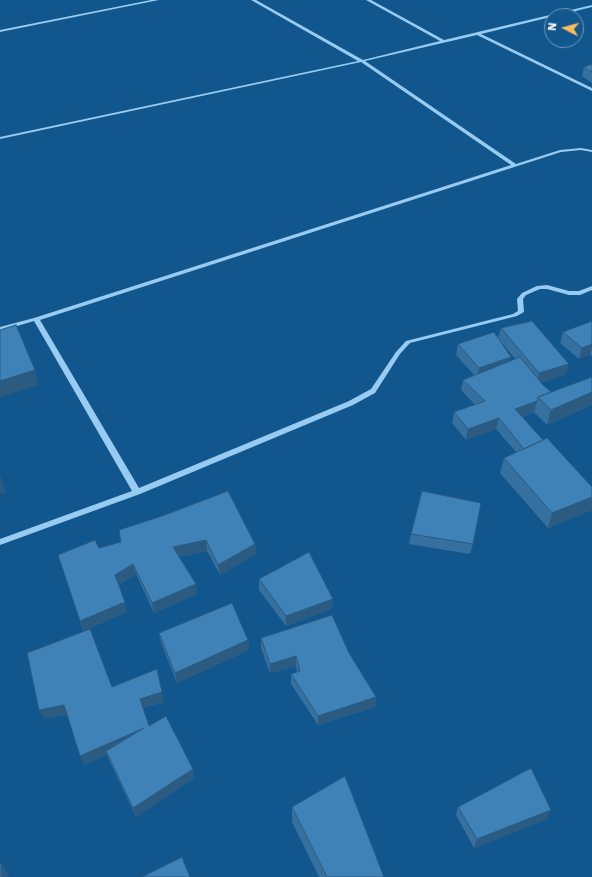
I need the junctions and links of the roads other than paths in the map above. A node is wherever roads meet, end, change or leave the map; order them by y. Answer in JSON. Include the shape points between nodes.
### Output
{"nodes":[{"id":1,"x":157,"y":0,"type":"edge"},
{"id":2,"x":253,"y":0,"type":"edge"},
{"id":3,"x":368,"y":0,"type":"edge"},
{"id":4,"x":592,"y":6,"type":"edge"},
{"id":5,"x":0,"y":31,"type":"edge"},
{"id":6,"x":479,"y":34,"type":"junction"},
{"id":7,"x":445,"y":42,"type":"junction"},
{"id":8,"x":362,"y":61,"type":"junction"},
{"id":9,"x":592,"y":90,"type":"edge"},
{"id":10,"x":0,"y":138,"type":"edge"},
{"id":11,"x":592,"y":151,"type":"edge"},
{"id":12,"x":516,"y":166,"type":"junction"},
{"id":13,"x":592,"y":288,"type":"edge"},
{"id":14,"x":36,"y":319,"type":"junction"},
{"id":15,"x":0,"y":329,"type":"edge"},
{"id":16,"x":136,"y":492,"type":"junction"},
{"id":17,"x":0,"y":542,"type":"edge"}],
"edges":[{"from":1,"to":5,"type":"street"},
{"from":2,"to":8,"type":"street"},
{"from":3,"to":7,"type":"street"},
{"from":4,"to":6,"type":"street"},
{"from":6,"to":7,"type":"street"},
{"from":6,"to":9,"type":"street"},
{"from":7,"to":8,"type":"street"},
{"from":8,"to":10,"type":"street"},
{"from":8,"to":12,"type":"street"},
{"from":11,"to":12,"type":"street","via":[[560,151]]},
{"from":12,"to":14,"type":"street"},
{"from":13,"to":16,"type":"street","via":[[569,294],[539,287],[520,298],[521,312],[515,315],[408,342],[398,352],[373,391],[351,403]]},
{"from":14,"to":15,"type":"street"},
{"from":14,"to":16,"type":"street"},
{"from":16,"to":17,"type":"street"}]}
